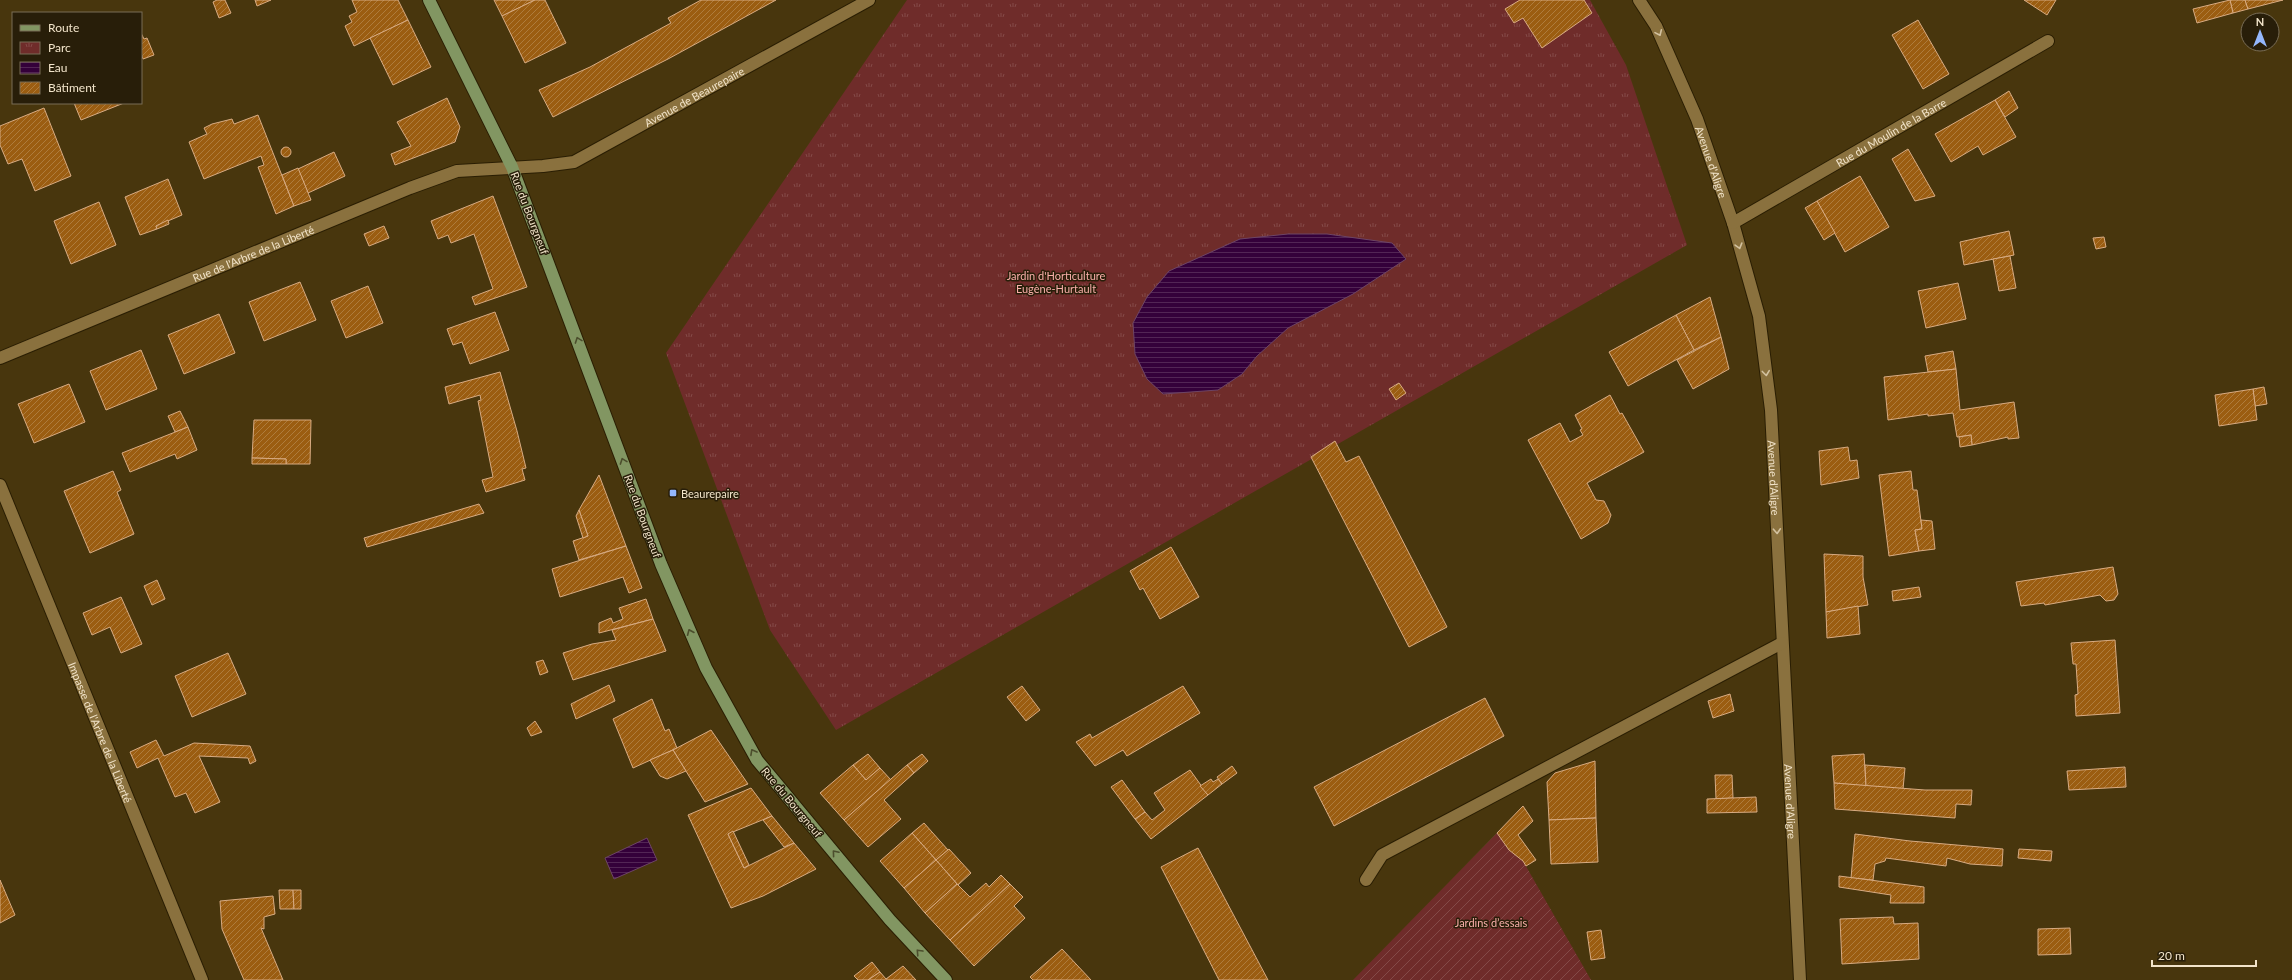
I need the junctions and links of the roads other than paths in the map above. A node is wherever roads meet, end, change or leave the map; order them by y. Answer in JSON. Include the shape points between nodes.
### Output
{"nodes":[{"id":1,"x":429,"y":0,"type":"edge"},
{"id":2,"x":869,"y":0,"type":"edge"},
{"id":3,"x":1639,"y":0,"type":"edge"},
{"id":4,"x":2048,"y":41,"type":"dead end"},
{"id":5,"x":512,"y":167,"type":"junction"},
{"id":6,"x":1733,"y":223,"type":"junction"},
{"id":7,"x":0,"y":358,"type":"edge"},
{"id":8,"x":0,"y":485,"type":"edge"},
{"id":9,"x":1782,"y":643,"type":"junction"},
{"id":10,"x":1366,"y":880,"type":"dead end"},
{"id":11,"x":202,"y":980,"type":"edge"},
{"id":12,"x":946,"y":980,"type":"edge"},
{"id":13,"x":1800,"y":980,"type":"edge"}],
"edges":[{"from":1,"to":5,"type":"main road","name":"Rue du Bourgneuf"},
{"from":2,"to":5,"type":"street","name":"Avenue de Beaurepaire","via":[[574,162]]},
{"from":3,"to":6,"type":"street","name":"Avenue d'Aligre","one_way":true,"via":[[1656,26],[1697,119]]},
{"from":4,"to":6,"type":"street","name":"Rue du Moulin de la Barre"},
{"from":5,"to":7,"type":"street","name":"Rue de l'Arbre de la Liberté","via":[[457,171],[410,188]]},
{"from":12,"to":5,"type":"main road","name":"Rue du Bourgneuf","one_way":true,"via":[[890,920],[757,760],[706,668],[661,564]]},
{"from":6,"to":9,"type":"street","name":"Avenue d'Aligre","one_way":true,"via":[[1759,316],[1771,410]]},
{"from":8,"to":11,"type":"street","name":"Impasse de l'Arbre de la Liberté"},
{"from":9,"to":10,"type":"street","via":[[1382,855]]},
{"from":9,"to":13,"type":"street","name":"Avenue d'Aligre"}]}
